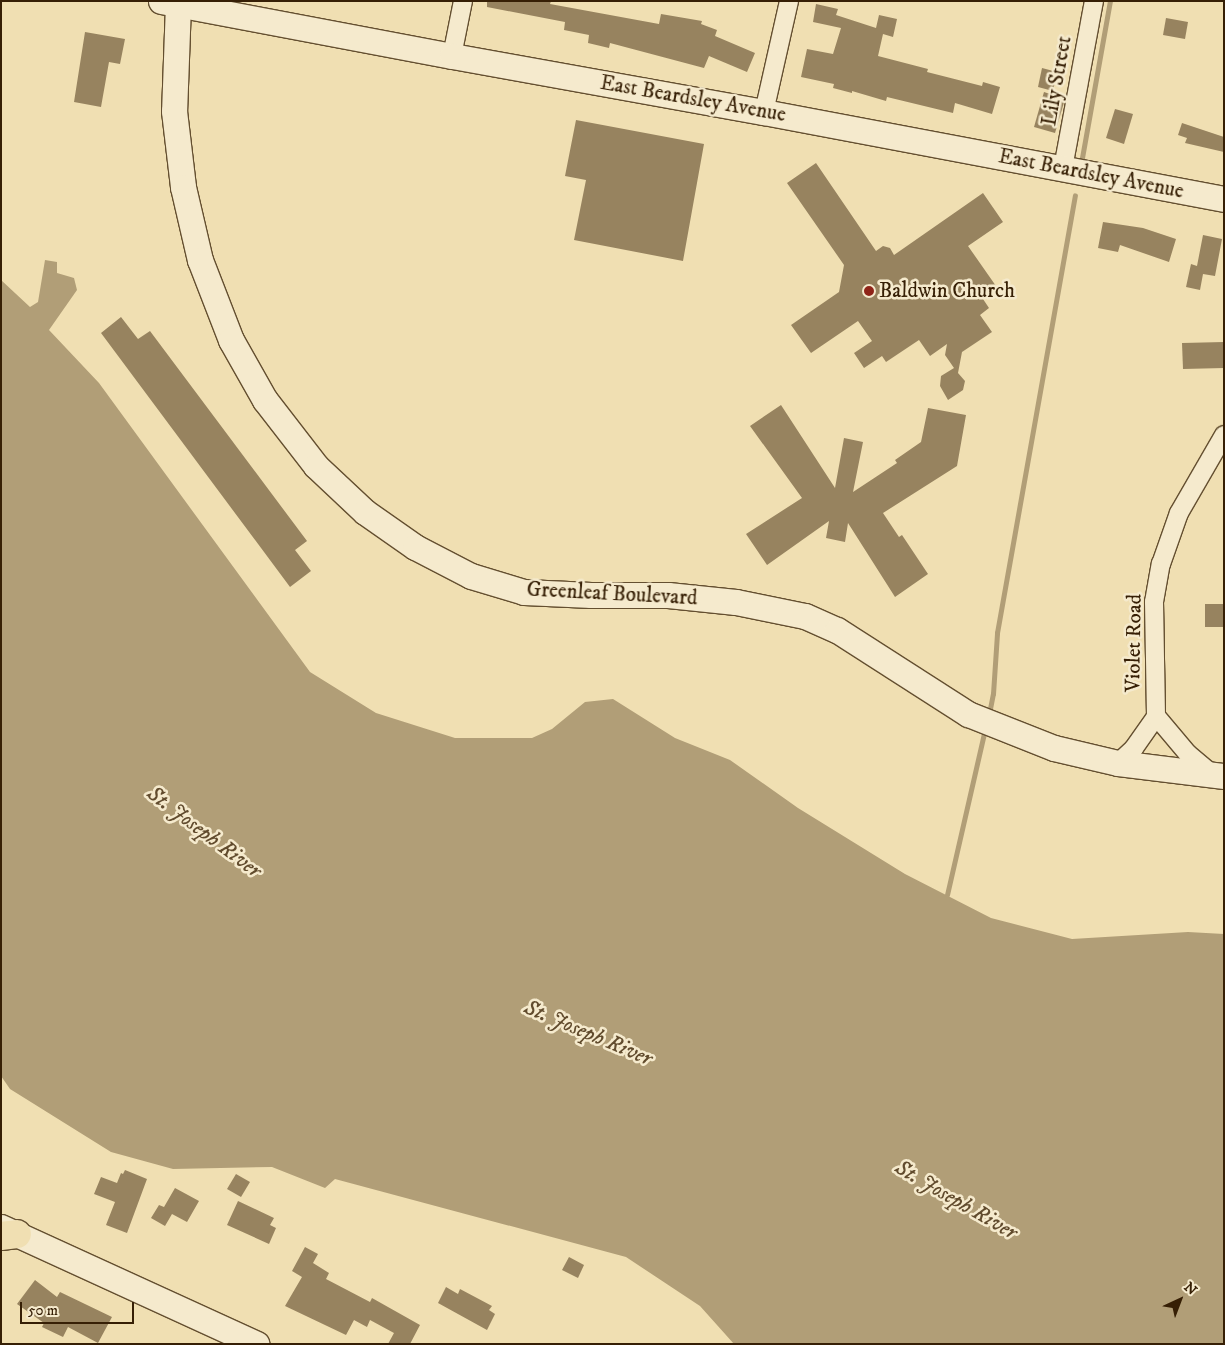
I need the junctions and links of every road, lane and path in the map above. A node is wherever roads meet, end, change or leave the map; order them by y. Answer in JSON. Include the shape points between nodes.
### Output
{"nodes":[{"id":1,"x":463,"y":1,"type":"edge"},
{"id":2,"x":789,"y":1,"type":"edge"},
{"id":3,"x":1094,"y":1,"type":"edge"},
{"id":4,"x":170,"y":3,"type":"edge"},
{"id":5,"x":452,"y":56,"type":"junction"},
{"id":6,"x":764,"y":112,"type":"junction"},
{"id":7,"x":1063,"y":168,"type":"junction"},
{"id":8,"x":1224,"y":199,"type":"edge"},
{"id":9,"x":1224,"y":435,"type":"edge"},
{"id":10,"x":1156,"y":716,"type":"junction"},
{"id":11,"x":1118,"y":763,"type":"junction"},
{"id":12,"x":1219,"y":776,"type":"edge"},
{"id":13,"x":7,"y":1232,"type":"edge"},
{"id":14,"x":256,"y":1344,"type":"edge"}],
"edges":[{"from":1,"to":5,"type":"street"},
{"from":2,"to":6,"type":"street"},
{"from":3,"to":7,"type":"street","name":"Lily Street"},
{"from":4,"to":5,"type":"street","name":"East Beardsley Avenue"},
{"from":4,"to":11,"type":"street","name":"Greenleaf Boulevard","via":[[174,111],[183,187],[200,260],[231,340],[265,400],[316,466],[365,512],[415,547],[471,576],[524,592],[591,596],[668,595],[736,602],[805,616],[838,630],[968,714],[1054,748]]},
{"from":5,"to":6,"type":"street","name":"East Beardsley Avenue"},
{"from":6,"to":7,"type":"street","name":"East Beardsley Avenue"},
{"from":7,"to":8,"type":"street","name":"East Beardsley Avenue"},
{"from":9,"to":10,"type":"street","name":"Violet Road","via":[[1179,514],[1161,564],[1154,602]]},
{"from":10,"to":11,"type":"street","name":"Violet Road","via":[[1134,748]]},
{"from":10,"to":12,"type":"street","via":[[1188,754]]},
{"from":11,"to":12,"type":"street","name":"Greenleaf Boulevard"},
{"from":13,"to":14,"type":"street"}]}
